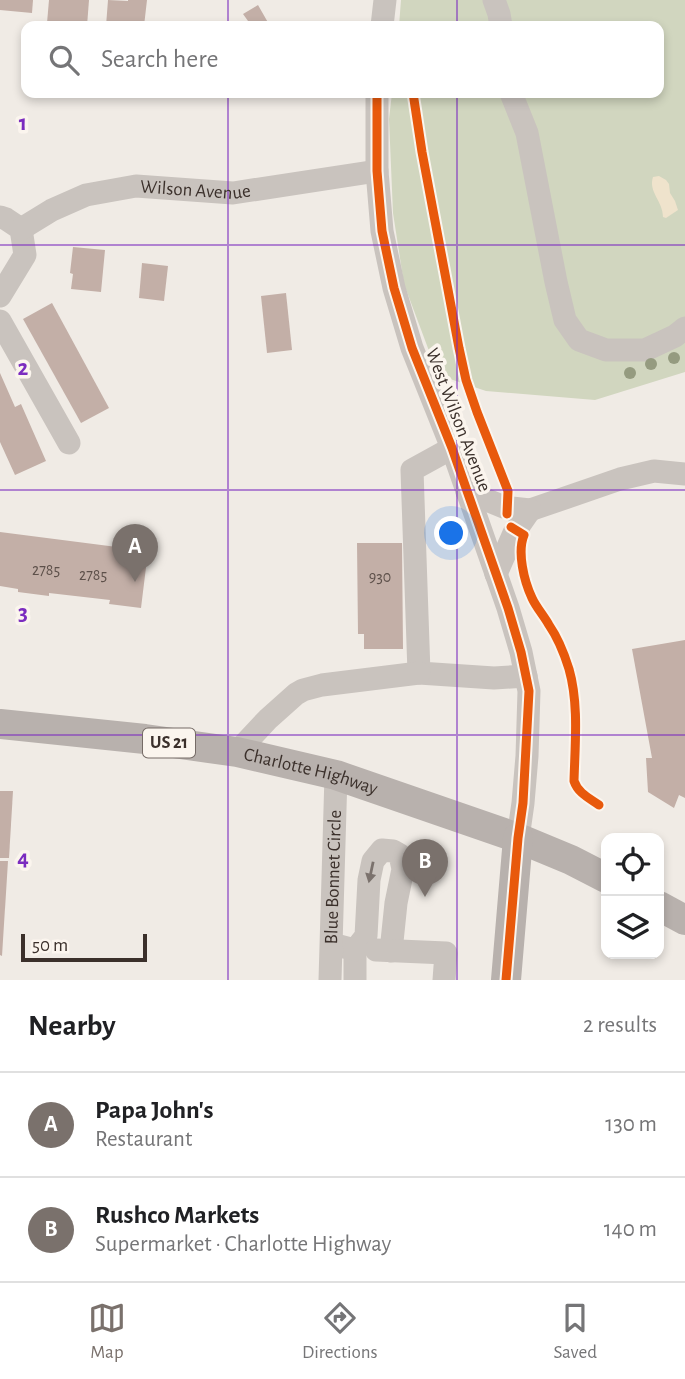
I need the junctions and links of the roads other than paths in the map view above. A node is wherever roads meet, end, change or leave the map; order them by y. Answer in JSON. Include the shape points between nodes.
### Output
{"nodes":[{"id":1,"x":385,"y":0,"type":"edge"},
{"id":2,"x":494,"y":0,"type":"edge"},
{"id":3,"x":383,"y":21,"type":"edge"},
{"id":4,"x":500,"y":21,"type":"edge"},
{"id":5,"x":377,"y":98,"type":"edge"},
{"id":6,"x":513,"y":98,"type":"edge"},
{"id":7,"x":377,"y":171,"type":"junction"},
{"id":8,"x":0,"y":217,"type":"edge"},
{"id":9,"x":21,"y":229,"type":"junction"},
{"id":10,"x":0,"y":296,"type":"edge"},
{"id":11,"x":0,"y":321,"type":"edge"},
{"id":12,"x":685,"y":328,"type":"edge"},
{"id":13,"x":69,"y":443,"type":"dead end"},
{"id":14,"x":452,"y":448,"type":"junction"},
{"id":15,"x":685,"y":474,"type":"edge"},
{"id":16,"x":467,"y":492,"type":"junction"},
{"id":17,"x":530,"y":510,"type":"junction"},
{"id":18,"x":496,"y":574,"type":"junction"},
{"id":19,"x":419,"y":673,"type":"junction"},
{"id":20,"x":526,"y":676,"type":"junction"},
{"id":21,"x":0,"y":724,"type":"edge"},
{"id":22,"x":237,"y":752,"type":"junction"},
{"id":23,"x":336,"y":775,"type":"junction"},
{"id":24,"x":519,"y":838,"type":"junction"},
{"id":25,"x":601,"y":875,"type":"edge"},
{"id":26,"x":664,"y":909,"type":"edge"},
{"id":27,"x":685,"y":920,"type":"edge"},
{"id":28,"x":332,"y":944,"type":"junction"},
{"id":29,"x":355,"y":950,"type":"junction"},
{"id":30,"x":391,"y":951,"type":"junction"},
{"id":31,"x":330,"y":980,"type":"edge"},
{"id":32,"x":355,"y":980,"type":"edge"},
{"id":33,"x":444,"y":980,"type":"edge"},
{"id":34,"x":506,"y":980,"type":"edge"}],
"edges":[{"from":1,"to":3,"type":"street"},
{"from":2,"to":4,"type":"street"},
{"from":5,"to":7,"type":"street","name":"West Wilson Avenue"},
{"from":6,"to":12,"type":"street","via":[[527,133],[565,320],[579,340],[606,350],[645,350]]},
{"from":7,"to":9,"type":"street","name":"Wilson Avenue","via":[[233,193],[136,186],[86,195]]},
{"from":7,"to":14,"type":"street","name":"West Wilson Avenue","via":[[382,231],[394,288],[412,348]]},
{"from":8,"to":9,"type":"street"},
{"from":9,"to":10,"type":"street","via":[[25,254]]},
{"from":11,"to":13,"type":"street"},
{"from":14,"to":16,"type":"street","name":"West Wilson Avenue"},
{"from":14,"to":19,"type":"street","via":[[412,470]]},
{"from":15,"to":17,"type":"street","via":[[654,471],[620,478]]},
{"from":16,"to":17,"type":"street","via":[[504,507]]},
{"from":16,"to":18,"type":"street","name":"West Wilson Avenue"},
{"from":17,"to":18,"type":"street"},
{"from":18,"to":20,"type":"street","name":"West Wilson Avenue"},
{"from":19,"to":20,"type":"street"},
{"from":19,"to":22,"type":"street","via":[[303,690]]},
{"from":20,"to":24,"type":"street","name":"West Wilson Avenue","via":[[527,755]]},
{"from":21,"to":22,"type":"main road","name":"Charlotte Highway","number":"US 21"},
{"from":22,"to":23,"type":"main road","name":"Charlotte Highway","number":"US 21"},
{"from":23,"to":24,"type":"main road","name":"Charlotte Highway","number":"US 21"},
{"from":23,"to":28,"type":"street","name":"Blue Bonnet Circle"},
{"from":24,"to":25,"type":"main road","name":"Charlotte Highway","number":"US 21"},
{"from":24,"to":34,"type":"main road"},
{"from":26,"to":27,"type":"main road"},
{"from":28,"to":29,"type":"street"},
{"from":28,"to":31,"type":"street","name":"Blue Bonnet Circle"},
{"from":29,"to":30,"type":"street"},
{"from":30,"to":29,"type":"street","one_way":true,"via":[[403,869],[400,855],[383,850],[373,861],[369,880],[366,936]]},
{"from":29,"to":32,"type":"street"},
{"from":30,"to":33,"type":"street","via":[[446,953]]}]}
